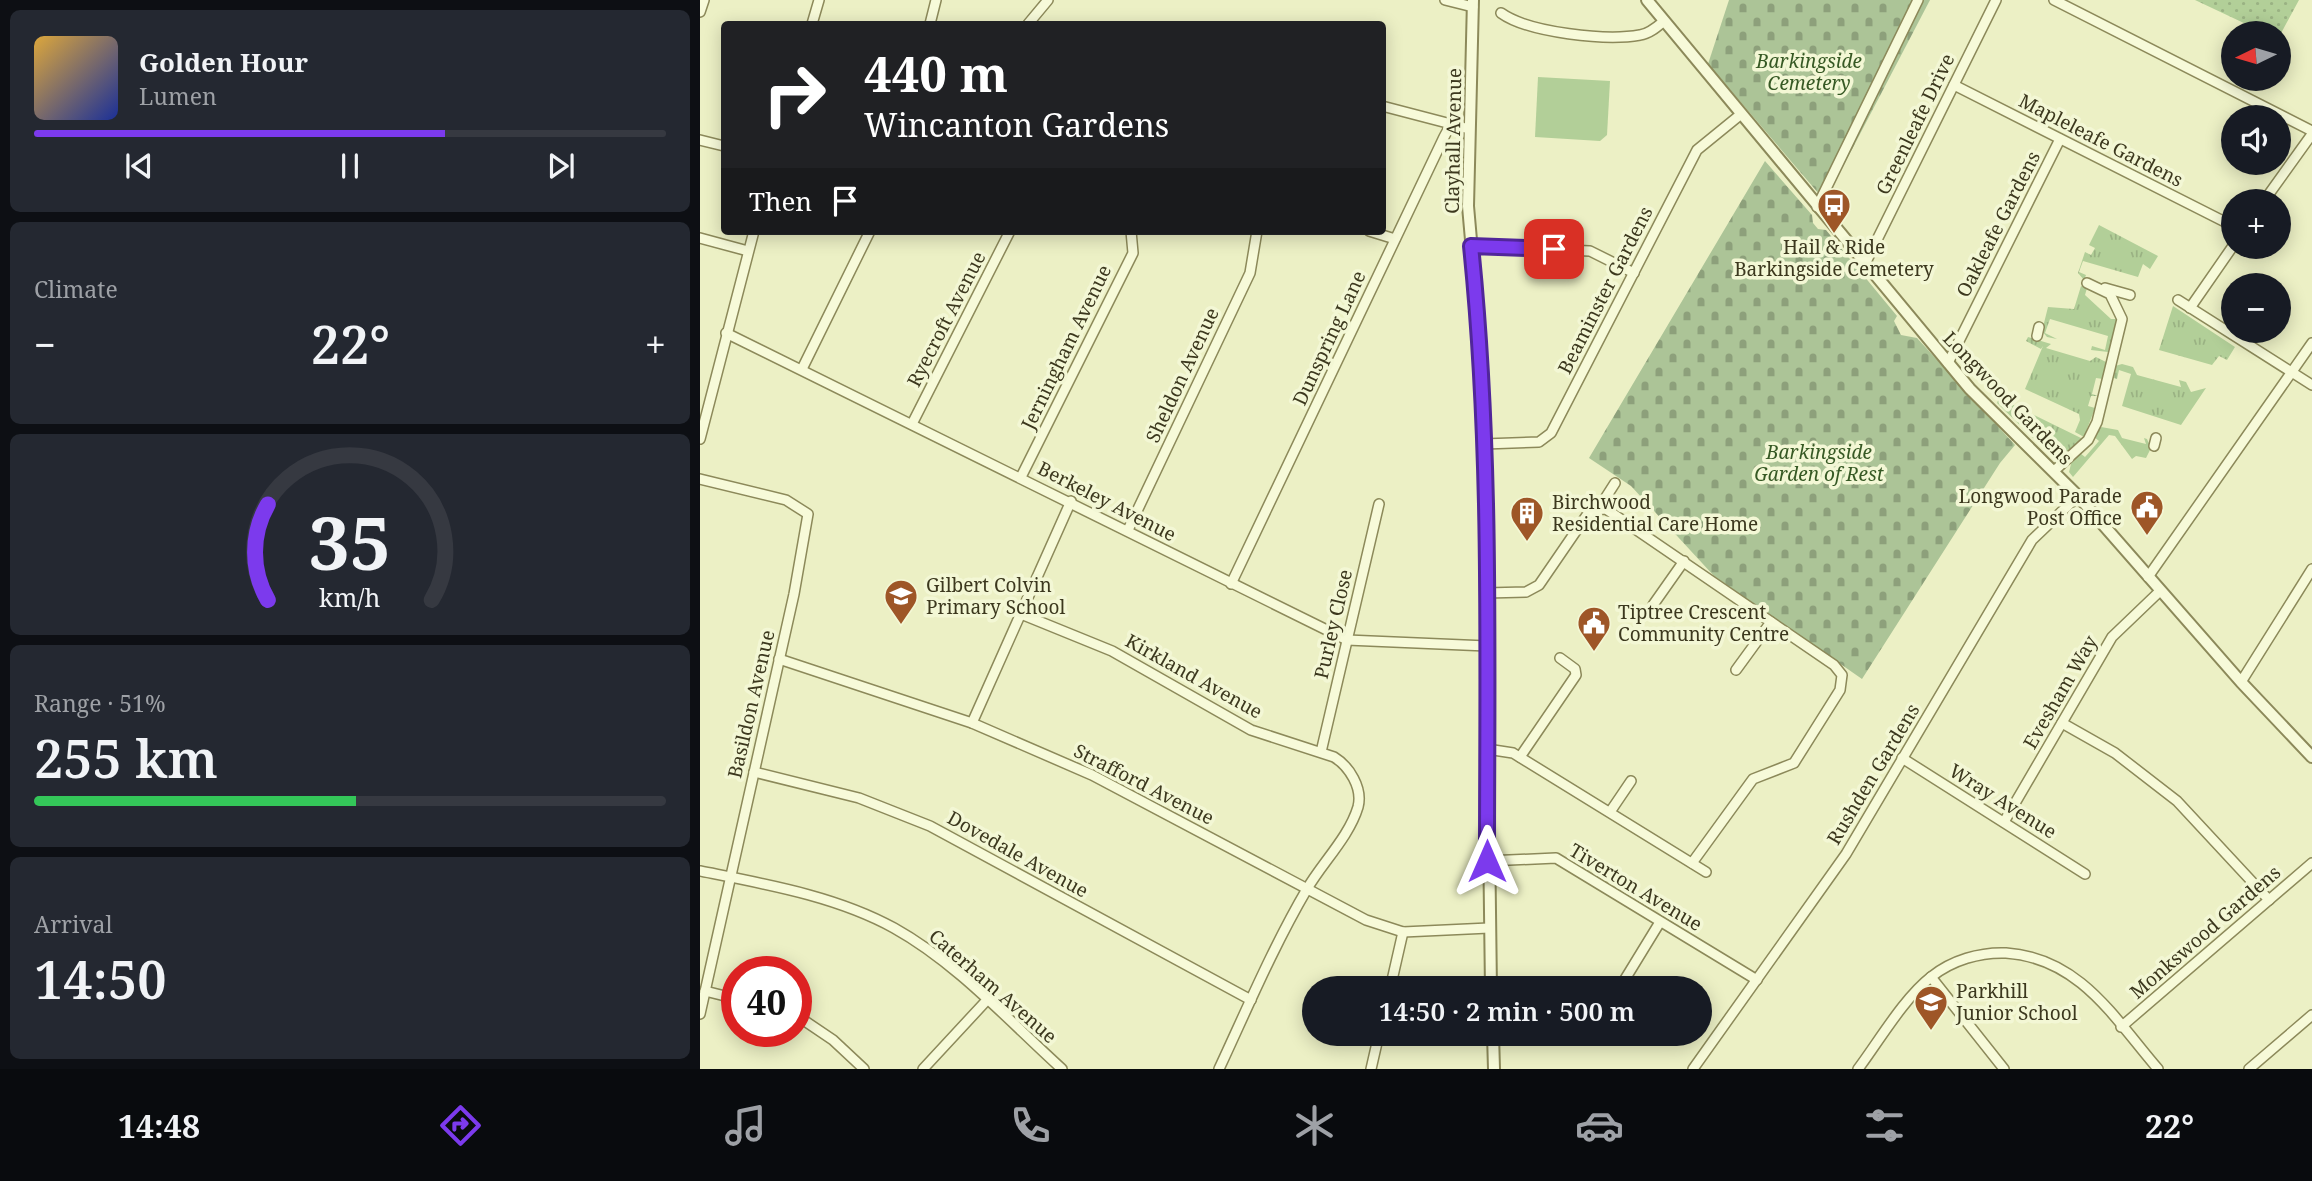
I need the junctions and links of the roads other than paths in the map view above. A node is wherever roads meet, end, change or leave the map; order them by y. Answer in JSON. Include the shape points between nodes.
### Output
{"nodes":[{"id":1,"x":704,"y":0,"type":"edge"},
{"id":2,"x":819,"y":0,"type":"edge"},
{"id":3,"x":936,"y":0,"type":"edge"},
{"id":4,"x":1048,"y":0,"type":"edge"},
{"id":5,"x":1445,"y":0,"type":"edge"},
{"id":6,"x":1647,"y":0,"type":"edge"},
{"id":7,"x":1918,"y":0,"type":"edge"},
{"id":8,"x":1996,"y":0,"type":"edge"},
{"id":9,"x":2054,"y":0,"type":"edge"},
{"id":10,"x":1473,"y":4,"type":"edge"},
{"id":11,"x":700,"y":12,"type":"edge"},
{"id":12,"x":1501,"y":13,"type":"dead end"},
{"id":13,"x":813,"y":21,"type":"edge"},
{"id":14,"x":931,"y":21,"type":"edge"},
{"id":15,"x":1030,"y":21,"type":"edge"},
{"id":16,"x":1664,"y":21,"type":"junction"},
{"id":17,"x":1954,"y":85,"type":"junction"},
{"id":18,"x":1386,"y":107,"type":"edge"},
{"id":19,"x":1740,"y":115,"type":"junction"},
{"id":20,"x":1451,"y":124,"type":"junction"},
{"id":21,"x":1469,"y":129,"type":"junction"},
{"id":22,"x":2312,"y":132,"type":"edge"},
{"id":23,"x":2060,"y":139,"type":"junction"},
{"id":24,"x":700,"y":140,"type":"edge"},
{"id":25,"x":721,"y":145,"type":"edge"},
{"id":26,"x":2272,"y":189,"type":"edge"},
{"id":27,"x":1817,"y":207,"type":"junction"},
{"id":28,"x":2221,"y":220,"type":"edge"},
{"id":29,"x":753,"y":235,"type":"edge"},
{"id":30,"x":868,"y":235,"type":"edge"},
{"id":31,"x":1008,"y":235,"type":"edge"},
{"id":32,"x":1131,"y":235,"type":"edge"},
{"id":33,"x":1256,"y":235,"type":"edge"},
{"id":34,"x":1382,"y":235,"type":"edge"},
{"id":35,"x":700,"y":238,"type":"edge"},
{"id":36,"x":1395,"y":239,"type":"junction"},
{"id":37,"x":1471,"y":246,"type":"junction"},
{"id":38,"x":748,"y":251,"type":"junction"},
{"id":39,"x":2224,"y":259,"type":"edge"},
{"id":40,"x":1865,"y":264,"type":"junction"},
{"id":41,"x":1634,"y":273,"type":"junction"},
{"id":42,"x":2087,"y":283,"type":"dead end"},
{"id":43,"x":2100,"y":287,"type":"junction"},
{"id":44,"x":2130,"y":295,"type":"dead end"},
{"id":45,"x":2178,"y":300,"type":"dead end"},
{"id":46,"x":2190,"y":308,"type":"junction"},
{"id":47,"x":726,"y":333,"type":"junction"},
{"id":48,"x":2312,"y":343,"type":"edge"},
{"id":49,"x":1948,"y":363,"type":"junction"},
{"id":50,"x":802,"y":369,"type":"junction"},
{"id":51,"x":2292,"y":372,"type":"junction"},
{"id":52,"x":2312,"y":384,"type":"edge"},
{"id":53,"x":912,"y":424,"type":"junction"},
{"id":54,"x":700,"y":439,"type":"edge"},
{"id":55,"x":1484,"y":444,"type":"junction"},
{"id":56,"x":2054,"y":471,"type":"junction"},
{"id":57,"x":1021,"y":477,"type":"junction"},
{"id":58,"x":700,"y":479,"type":"edge"},
{"id":59,"x":1615,"y":483,"type":"dead end"},
{"id":60,"x":2078,"y":496,"type":"junction"},
{"id":61,"x":1071,"y":501,"type":"junction"},
{"id":62,"x":1379,"y":504,"type":"dead end"},
{"id":63,"x":1599,"y":508,"type":"junction"},
{"id":64,"x":1128,"y":530,"type":"junction"},
{"id":65,"x":1684,"y":561,"type":"junction"},
{"id":66,"x":2312,"y":569,"type":"edge"},
{"id":67,"x":2148,"y":577,"type":"junction"},
{"id":68,"x":1231,"y":584,"type":"junction"},
{"id":69,"x":2160,"y":591,"type":"junction"},
{"id":70,"x":1486,"y":593,"type":"junction"},
{"id":71,"x":1653,"y":605,"type":"dead end"},
{"id":72,"x":1021,"y":614,"type":"junction"},
{"id":73,"x":1771,"y":622,"type":"junction"},
{"id":74,"x":1347,"y":640,"type":"junction"},
{"id":75,"x":1487,"y":646,"type":"junction"},
{"id":76,"x":1560,"y":658,"type":"dead end"},
{"id":77,"x":779,"y":659,"type":"junction"},
{"id":78,"x":1736,"y":670,"type":"dead end"},
{"id":79,"x":2241,"y":682,"type":"junction"},
{"id":80,"x":972,"y":723,"type":"junction"},
{"id":81,"x":2062,"y":723,"type":"junction"},
{"id":82,"x":1487,"y":749,"type":"junction"},
{"id":83,"x":1321,"y":752,"type":"junction"},
{"id":84,"x":2311,"y":755,"type":"edge"},
{"id":85,"x":1521,"y":758,"type":"junction"},
{"id":86,"x":1902,"y":758,"type":"junction"},
{"id":87,"x":754,"y":772,"type":"junction"},
{"id":88,"x":1631,"y":781,"type":"dead end"},
{"id":89,"x":1610,"y":812,"type":"junction"},
{"id":90,"x":2004,"y":822,"type":"junction"},
{"id":91,"x":1487,"y":861,"type":"junction"},
{"id":92,"x":1692,"y":863,"type":"junction"},
{"id":93,"x":2312,"y":863,"type":"edge"},
{"id":94,"x":700,"y":871,"type":"edge"},
{"id":95,"x":1706,"y":872,"type":"dead end"},
{"id":96,"x":2085,"y":874,"type":"dead end"},
{"id":97,"x":731,"y":877,"type":"junction"},
{"id":98,"x":1307,"y":890,"type":"junction"},
{"id":99,"x":2269,"y":900,"type":"junction"},
{"id":100,"x":1660,"y":922,"type":"junction"},
{"id":101,"x":1489,"y":928,"type":"junction"},
{"id":102,"x":1403,"y":932,"type":"junction"},
{"id":103,"x":1393,"y":976,"type":"edge"},
{"id":104,"x":1491,"y":976,"type":"edge"},
{"id":105,"x":1627,"y":976,"type":"edge"},
{"id":106,"x":1931,"y":976,"type":"junction"},
{"id":107,"x":1756,"y":980,"type":"junction"},
{"id":108,"x":705,"y":992,"type":"junction"},
{"id":109,"x":721,"y":996,"type":"edge"},
{"id":110,"x":986,"y":1000,"type":"junction"},
{"id":111,"x":1251,"y":1000,"type":"junction"},
{"id":112,"x":700,"y":1014,"type":"edge"},
{"id":113,"x":2312,"y":1015,"type":"edge"},
{"id":114,"x":812,"y":1026,"type":"edge"},
{"id":115,"x":2121,"y":1027,"type":"junction"},
{"id":116,"x":1376,"y":1046,"type":"edge"},
{"id":117,"x":1493,"y":1046,"type":"edge"},
{"id":118,"x":864,"y":1069,"type":"edge"},
{"id":119,"x":923,"y":1069,"type":"edge"},
{"id":120,"x":1062,"y":1069,"type":"edge"},
{"id":121,"x":1219,"y":1069,"type":"edge"},
{"id":122,"x":1371,"y":1069,"type":"edge"},
{"id":123,"x":1494,"y":1069,"type":"edge"},
{"id":124,"x":1693,"y":1069,"type":"edge"},
{"id":125,"x":1858,"y":1069,"type":"edge"},
{"id":126,"x":2004,"y":1069,"type":"edge"},
{"id":127,"x":2158,"y":1069,"type":"edge"},
{"id":128,"x":2249,"y":1069,"type":"edge"}],
"edges":[{"from":1,"to":11,"type":"street"},
{"from":2,"to":13,"type":"street"},
{"from":3,"to":14,"type":"street"},
{"from":4,"to":15,"type":"street"},
{"from":5,"to":10,"type":"street"},
{"from":6,"to":16,"type":"street","name":"Longwood Gardens"},
{"from":7,"to":27,"type":"street"},
{"from":8,"to":17,"type":"street","name":"Greenleafe Drive"},
{"from":9,"to":22,"type":"street"},
{"from":10,"to":21,"type":"street","name":"Clayhall Avenue"},
{"from":12,"to":16,"type":"street","via":[[1546,29],[1602,35],[1640,35]]},
{"from":16,"to":19,"type":"street","name":"Longwood Gardens"},
{"from":17,"to":23,"type":"street","name":"Mapleleafe Gardens"},
{"from":17,"to":40,"type":"street","name":"Greenleafe Drive"},
{"from":18,"to":20,"type":"street"},
{"from":19,"to":27,"type":"street","name":"Longwood Gardens"},
{"from":19,"to":41,"type":"street","name":"Beaminster Gardens","via":[[1697,150]]},
{"from":20,"to":21,"type":"street"},
{"from":20,"to":36,"type":"street","name":"Dunspring Lane"},
{"from":21,"to":37,"type":"street","name":"Clayhall Avenue"},
{"from":22,"to":26,"type":"street"},
{"from":23,"to":28,"type":"street","name":"Mapleleafe Gardens"},
{"from":23,"to":49,"type":"street","name":"Oakleafe Gardens"},
{"from":24,"to":25,"type":"street"},
{"from":27,"to":40,"type":"street","name":"Longwood Gardens"},
{"from":29,"to":38,"type":"street"},
{"from":30,"to":50,"type":"street"},
{"from":31,"to":53,"type":"street","name":"Ryecroft Avenue"},
{"from":32,"to":57,"type":"street","name":"Jerningham Avenue","via":[[1133,253]]},
{"from":33,"to":64,"type":"street","name":"Sheldon Avenue","via":[[1250,273]]},
{"from":34,"to":36,"type":"street"},
{"from":35,"to":38,"type":"street"},
{"from":36,"to":68,"type":"street","name":"Dunspring Lane"},
{"from":37,"to":41,"type":"street","via":[[1590,251]]},
{"from":37,"to":55,"type":"street","name":"Clayhall Avenue"},
{"from":38,"to":47,"type":"street"},
{"from":39,"to":46,"type":"street"},
{"from":40,"to":49,"type":"street","name":"Longwood Gardens"},
{"from":41,"to":55,"type":"street","name":"Beaminster Gardens","via":[[1546,439]]},
{"from":42,"to":43,"type":"street"},
{"from":43,"to":44,"type":"street"},
{"from":43,"to":56,"type":"street","via":[[2118,305],[2122,319],[2114,358],[2088,440]]},
{"from":45,"to":46,"type":"street"},
{"from":46,"to":51,"type":"street"},
{"from":47,"to":50,"type":"street","name":"Berkeley Avenue"},
{"from":47,"to":54,"type":"street"},
{"from":48,"to":51,"type":"street"},
{"from":49,"to":56,"type":"street","name":"Longwood Gardens"},
{"from":50,"to":53,"type":"street","name":"Berkeley Avenue"},
{"from":51,"to":52,"type":"street"},
{"from":51,"to":67,"type":"street"},
{"from":53,"to":57,"type":"street","name":"Berkeley Avenue"},
{"from":55,"to":70,"type":"street","name":"Clayhall Avenue"},
{"from":56,"to":60,"type":"street","name":"Longwood Gardens"},
{"from":57,"to":61,"type":"street","name":"Berkeley Avenue"},
{"from":58,"to":77,"type":"street","name":"Basildon Avenue","via":[[786,500],[808,514]]},
{"from":59,"to":63,"type":"street"},
{"from":60,"to":67,"type":"street","name":"Longwood Gardens"},
{"from":60,"to":86,"type":"street","name":"Rushden Gardens","via":[[2032,540]]},
{"from":61,"to":64,"type":"street","name":"Berkeley Avenue"},
{"from":61,"to":72,"type":"street"},
{"from":62,"to":74,"type":"street","name":"Purley Close"},
{"from":63,"to":65,"type":"street","via":[[1613,512]]},
{"from":63,"to":70,"type":"street","via":[[1582,521],[1539,585],[1526,592]]},
{"from":64,"to":68,"type":"street","name":"Berkeley Avenue"},
{"from":65,"to":71,"type":"street"},
{"from":65,"to":73,"type":"street"},
{"from":66,"to":79,"type":"street"},
{"from":67,"to":69,"type":"street","name":"Longwood Gardens"},
{"from":68,"to":74,"type":"street","name":"Berkeley Avenue"},
{"from":69,"to":79,"type":"street","name":"Longwood Gardens"},
{"from":69,"to":81,"type":"street","name":"Evesham Way","via":[[2112,637]]},
{"from":70,"to":75,"type":"street","name":"Clayhall Avenue"},
{"from":72,"to":80,"type":"street"},
{"from":72,"to":83,"type":"street","name":"Kirkland Avenue","via":[[1112,651],[1251,730]]},
{"from":73,"to":78,"type":"street"},
{"from":73,"to":92,"type":"street","via":[[1834,665],[1842,675],[1840,690],[1794,763],[1753,779]]},
{"from":74,"to":75,"type":"street","name":"Berkeley Avenue"},
{"from":74,"to":83,"type":"street","name":"Purley Close"},
{"from":75,"to":82,"type":"street","name":"Clayhall Avenue"},
{"from":76,"to":85,"type":"street","via":[[1576,675]]},
{"from":77,"to":80,"type":"street","name":"Strafford Avenue"},
{"from":77,"to":87,"type":"street","name":"Basildon Avenue"},
{"from":79,"to":84,"type":"street","name":"Longwood Gardens"},
{"from":80,"to":98,"type":"street","name":"Strafford Avenue","via":[[1091,775]]},
{"from":81,"to":90,"type":"street","name":"Evesham Way"},
{"from":81,"to":99,"type":"street","via":[[2160,786]]},
{"from":82,"to":85,"type":"street","via":[[1507,750]]},
{"from":82,"to":91,"type":"street","name":"Clayhall Avenue"},
{"from":83,"to":98,"type":"street","name":"Kirkland Avenue","via":[[1345,764],[1356,785],[1359,805]]},
{"from":85,"to":89,"type":"street"},
{"from":86,"to":90,"type":"street","name":"Wray Avenue"},
{"from":86,"to":107,"type":"street","name":"Rushden Gardens","via":[[1846,854]]},
{"from":87,"to":97,"type":"street","name":"Basildon Avenue"},
{"from":87,"to":111,"type":"street","name":"Dovedale Avenue","via":[[859,798],[930,826]]},
{"from":88,"to":89,"type":"street"},
{"from":89,"to":92,"type":"street"},
{"from":90,"to":96,"type":"street","name":"Wray Avenue"},
{"from":91,"to":100,"type":"street","name":"Tiverton Avenue","via":[[1556,858]]},
{"from":91,"to":101,"type":"street","name":"Clayhall Avenue"},
{"from":92,"to":95,"type":"street"},
{"from":93,"to":99,"type":"street","name":"Monkswood Gardens"},
{"from":94,"to":97,"type":"street","name":"Caterham Avenue"},
{"from":97,"to":108,"type":"street","name":"Basildon Avenue"},
{"from":97,"to":110,"type":"street","name":"Caterham Avenue","via":[[860,912],[927,948]]},
{"from":98,"to":102,"type":"street","name":"Strafford Avenue"},
{"from":98,"to":111,"type":"street","name":"Kirkland Avenue"},
{"from":99,"to":115,"type":"street","name":"Monkswood Gardens"},
{"from":100,"to":105,"type":"street"},
{"from":100,"to":107,"type":"street","name":"Tiverton Avenue"},
{"from":101,"to":102,"type":"street","name":"Strafford Avenue"},
{"from":101,"to":104,"type":"street","name":"Clayhall Avenue"},
{"from":102,"to":103,"type":"street"},
{"from":106,"to":115,"type":"street","via":[[1975,956],[2024,954],[2071,973]]},
{"from":106,"to":125,"type":"street"},
{"from":106,"to":126,"type":"street"},
{"from":107,"to":124,"type":"street","name":"Rushden Gardens"},
{"from":108,"to":109,"type":"street"},
{"from":108,"to":112,"type":"street","name":"Basildon Avenue"},
{"from":110,"to":119,"type":"street"},
{"from":110,"to":120,"type":"street","name":"Caterham Avenue"},
{"from":111,"to":121,"type":"street","name":"Kirkland Avenue"},
{"from":113,"to":128,"type":"street"},
{"from":114,"to":118,"type":"street"},
{"from":115,"to":127,"type":"street"},
{"from":116,"to":122,"type":"street"},
{"from":117,"to":123,"type":"street"}]}
